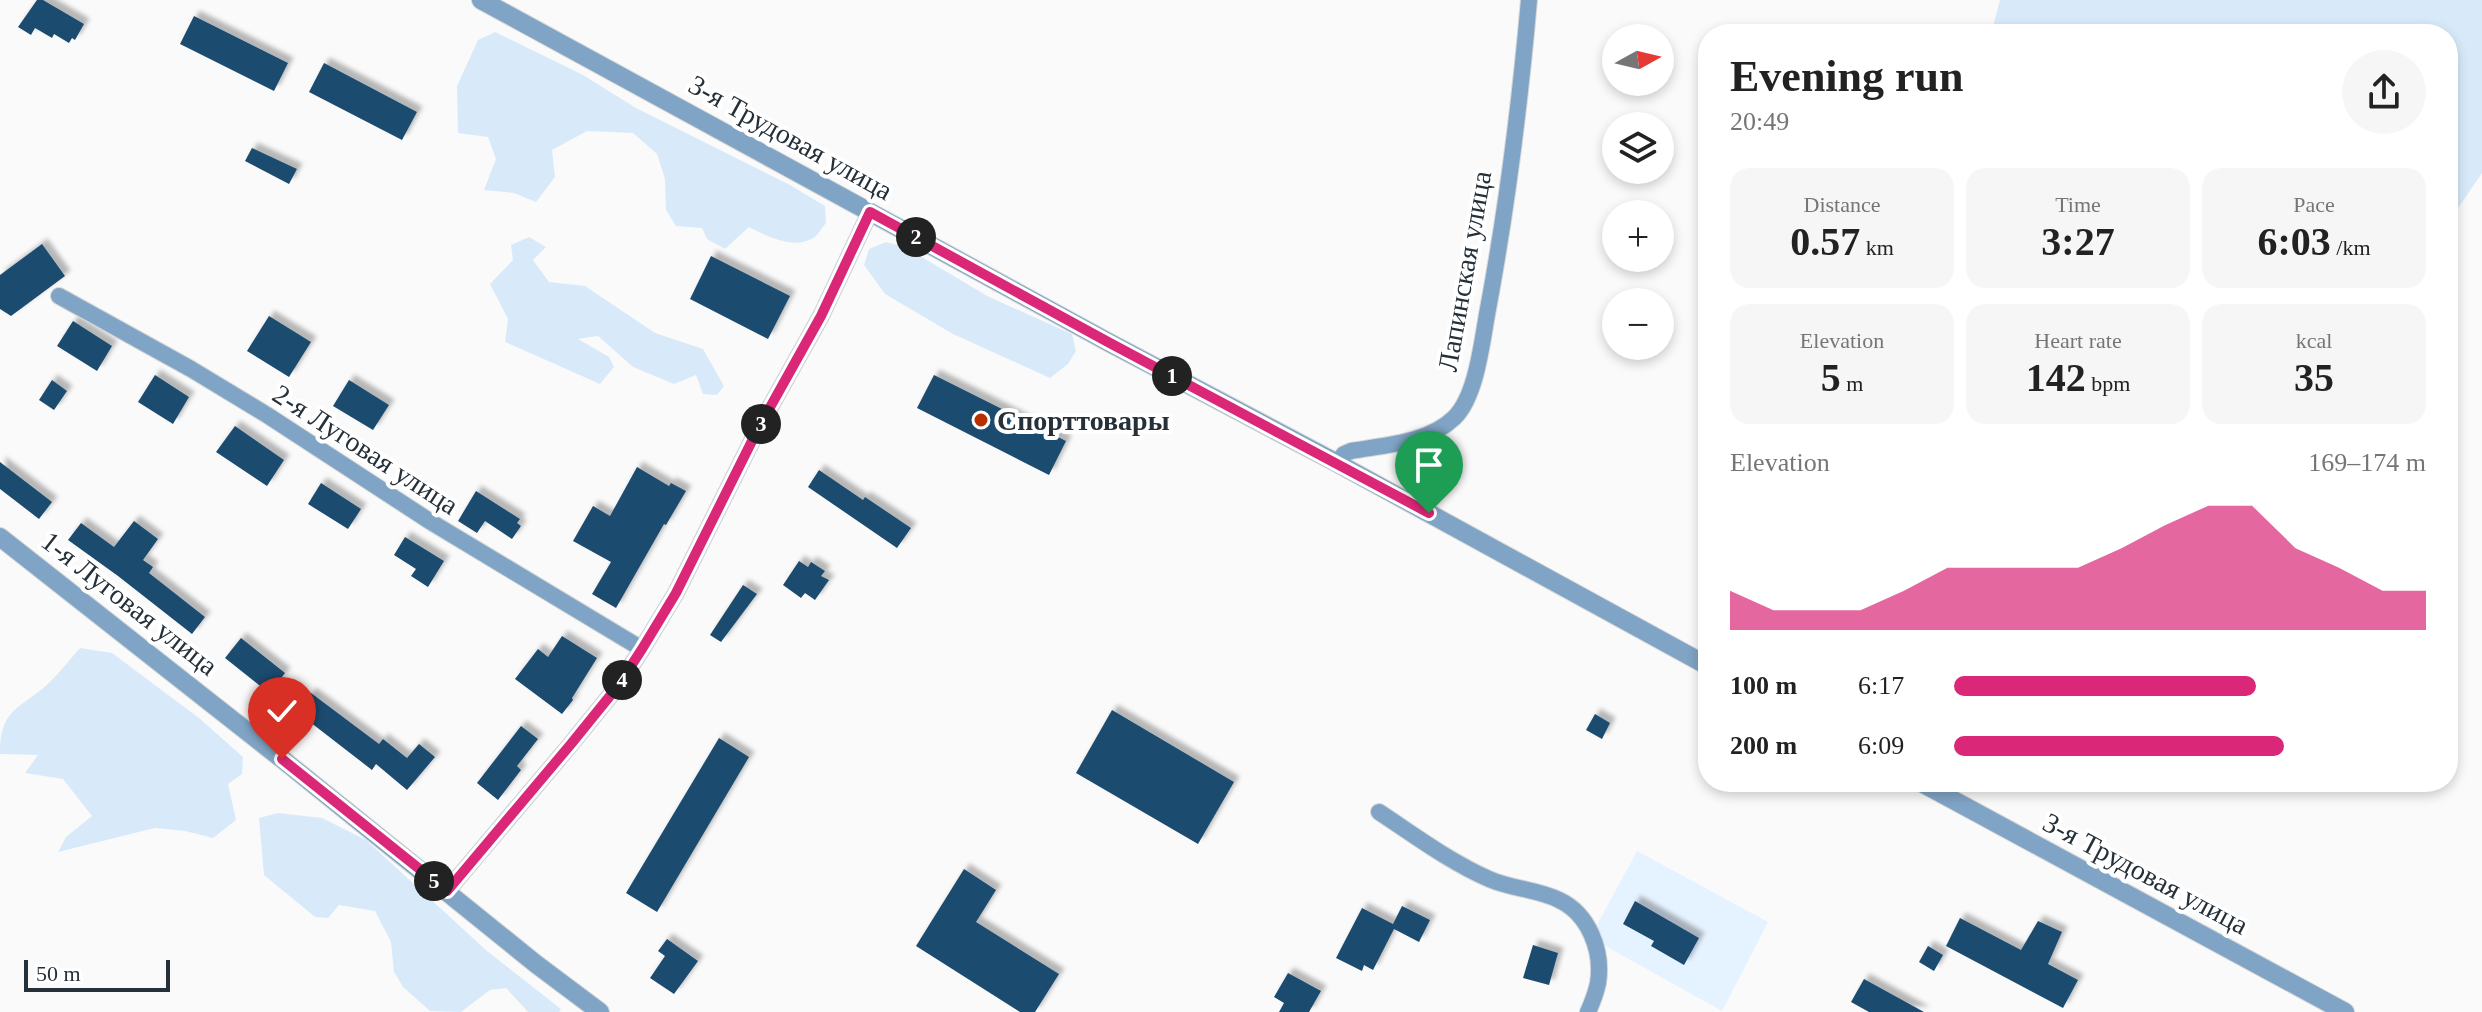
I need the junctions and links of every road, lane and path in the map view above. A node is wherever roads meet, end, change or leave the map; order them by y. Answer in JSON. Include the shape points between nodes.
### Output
{"nodes":[{"id":1,"x":481,"y":0,"type":"edge"},
{"id":2,"x":1529,"y":0,"type":"edge"},
{"id":3,"x":870,"y":212,"type":"junction"},
{"id":4,"x":59,"y":296,"type":"dead end"},
{"id":5,"x":1337,"y":463,"type":"junction"},
{"id":6,"x":0,"y":537,"type":"edge"},
{"id":7,"x":642,"y":649,"type":"junction"},
{"id":8,"x":1698,"y":661,"type":"edge"},
{"id":9,"x":1938,"y":792,"type":"edge"},
{"id":10,"x":1379,"y":812,"type":"dead end"},
{"id":11,"x":447,"y":891,"type":"junction"},
{"id":12,"x":600,"y":1012,"type":"edge"},
{"id":13,"x":1588,"y":1012,"type":"edge"},
{"id":14,"x":2345,"y":1012,"type":"edge"}],
"edges":[{"from":1,"to":3,"type":"street","name":"3-я Трудовая улица"},
{"from":2,"to":5,"type":"street","name":"Лапинская улица","via":[[1500,244],[1468,396],[1456,416],[1431,434],[1351,451]]},
{"from":3,"to":5,"type":"street","name":"3-я Трудовая улица"},
{"from":3,"to":7,"type":"street","via":[[821,316]]},
{"from":4,"to":7,"type":"street","name":"2-я Луговая улица","via":[[216,384]]},
{"from":5,"to":8,"type":"street","name":"3-я Трудовая улица"},
{"from":6,"to":11,"type":"street","name":"1-я Луговая улица"},
{"from":7,"to":11,"type":"street","via":[[618,686]]},
{"from":9,"to":14,"type":"street","name":"3-я Трудовая улица"},
{"from":10,"to":13,"type":"street","via":[[1488,879],[1561,900],[1576,912],[1598,954],[1597,986]]},
{"from":11,"to":12,"type":"street","name":"1-я Луговая улица"}]}
